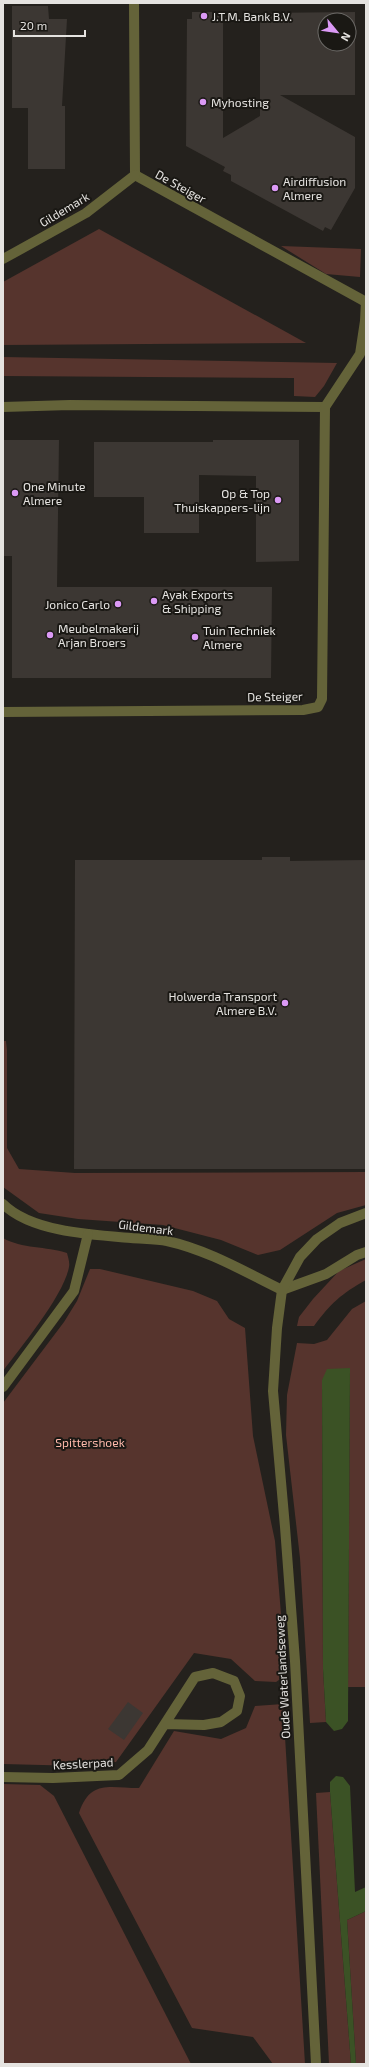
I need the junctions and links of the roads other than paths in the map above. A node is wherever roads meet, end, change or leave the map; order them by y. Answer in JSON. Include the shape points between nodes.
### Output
{"nodes":[{"id":1,"x":134,"y":3,"type":"edge"},
{"id":2,"x":134,"y":175,"type":"junction"},
{"id":3,"x":3,"y":259,"type":"edge"},
{"id":4,"x":366,"y":302,"type":"edge"},
{"id":5,"x":3,"y":407,"type":"edge"},
{"id":6,"x":325,"y":407,"type":"junction"},
{"id":7,"x":3,"y":712,"type":"edge"},
{"id":8,"x":3,"y":1204,"type":"edge"},
{"id":9,"x":366,"y":1213,"type":"edge"},
{"id":10,"x":88,"y":1234,"type":"junction"},
{"id":11,"x":366,"y":1252,"type":"edge"},
{"id":12,"x":282,"y":1290,"type":"junction"},
{"id":13,"x":3,"y":1386,"type":"edge"},
{"id":14,"x":165,"y":1724,"type":"junction"},
{"id":15,"x":3,"y":1777,"type":"edge"},
{"id":16,"x":316,"y":2064,"type":"edge"}],
"edges":[{"from":1,"to":2,"type":"street"},
{"from":2,"to":3,"type":"street","name":"Gildemark","via":[[86,213]]},
{"from":2,"to":4,"type":"street","name":"De Steiger"},
{"from":4,"to":6,"type":"street","name":"De Steiger","via":[[360,354]]},
{"from":5,"to":6,"type":"street"},
{"from":6,"to":7,"type":"street","name":"De Steiger","via":[[324,636],[322,699],[318,707],[303,710]]},
{"from":8,"to":10,"type":"street","name":"Gildemark","via":[[12,1213],[48,1227]]},
{"from":9,"to":12,"type":"street","via":[[340,1223],[317,1239],[300,1257]]},
{"from":10,"to":12,"type":"street","name":"Gildemark","via":[[166,1241],[206,1252]]},
{"from":10,"to":13,"type":"street","via":[[74,1291]]},
{"from":11,"to":12,"type":"street","via":[[326,1274]]},
{"from":12,"to":16,"type":"street","name":"Oude Waterlandseweg","via":[[273,1391],[295,1661]]},
{"from":14,"to":14,"type":"street","name":"Kesslerpad","via":[[204,1725],[221,1722],[237,1711],[240,1696],[234,1681],[213,1673],[195,1677]]},
{"from":14,"to":15,"type":"street","name":"Kesslerpad","via":[[148,1750],[118,1775]]}]}
